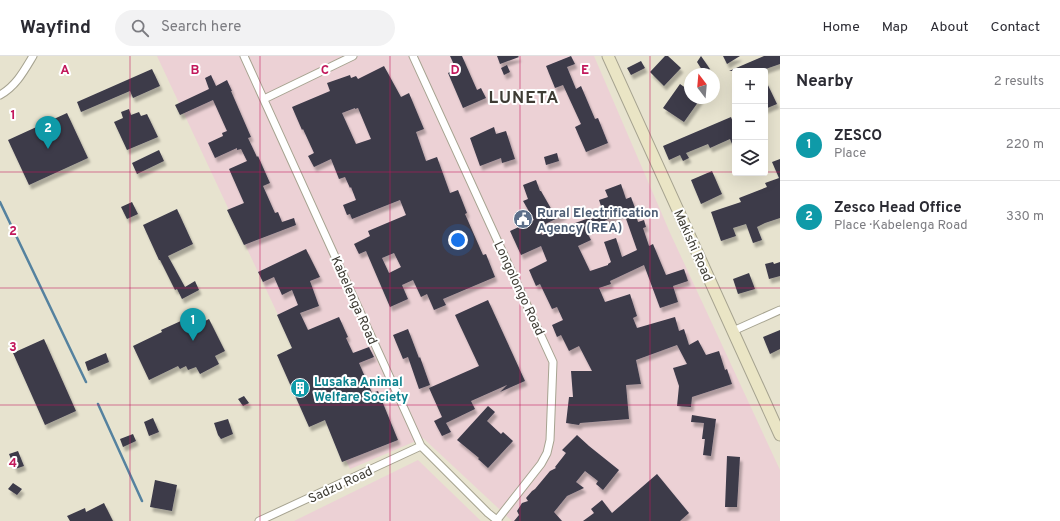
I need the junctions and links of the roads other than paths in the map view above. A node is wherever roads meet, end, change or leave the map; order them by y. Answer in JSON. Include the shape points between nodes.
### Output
{"nodes":[{"id":1,"x":33,"y":56,"type":"edge"},
{"id":2,"x":244,"y":56,"type":"edge"},
{"id":3,"x":353,"y":56,"type":"edge"},
{"id":4,"x":413,"y":56,"type":"edge"},
{"id":5,"x":608,"y":56,"type":"edge"},
{"id":6,"x":0,"y":95,"type":"edge"},
{"id":7,"x":264,"y":99,"type":"junction"},
{"id":8,"x":780,"y":310,"type":"edge"},
{"id":9,"x":733,"y":331,"type":"junction"},
{"id":10,"x":780,"y":435,"type":"edge"},
{"id":11,"x":421,"y":446,"type":"junction"},
{"id":12,"x":498,"y":520,"type":"edge"},
{"id":13,"x":260,"y":521,"type":"edge"}],
"edges":[{"from":1,"to":6,"type":"street","via":[[20,78]]},
{"from":2,"to":7,"type":"street","name":"Kabelenga Road"},
{"from":3,"to":7,"type":"street"},
{"from":4,"to":12,"type":"street","name":"Longolongo Road","via":[[553,362],[550,440],[547,453]]},
{"from":5,"to":9,"type":"main road","name":"Makishi Road"},
{"from":7,"to":11,"type":"street","name":"Kabelenga Road"},
{"from":8,"to":9,"type":"street"},
{"from":9,"to":10,"type":"main road","name":"Makishi Road"},
{"from":11,"to":12,"type":"street","name":"Kabelenga Road"},
{"from":11,"to":13,"type":"street","name":"Sadzu Road"}]}
